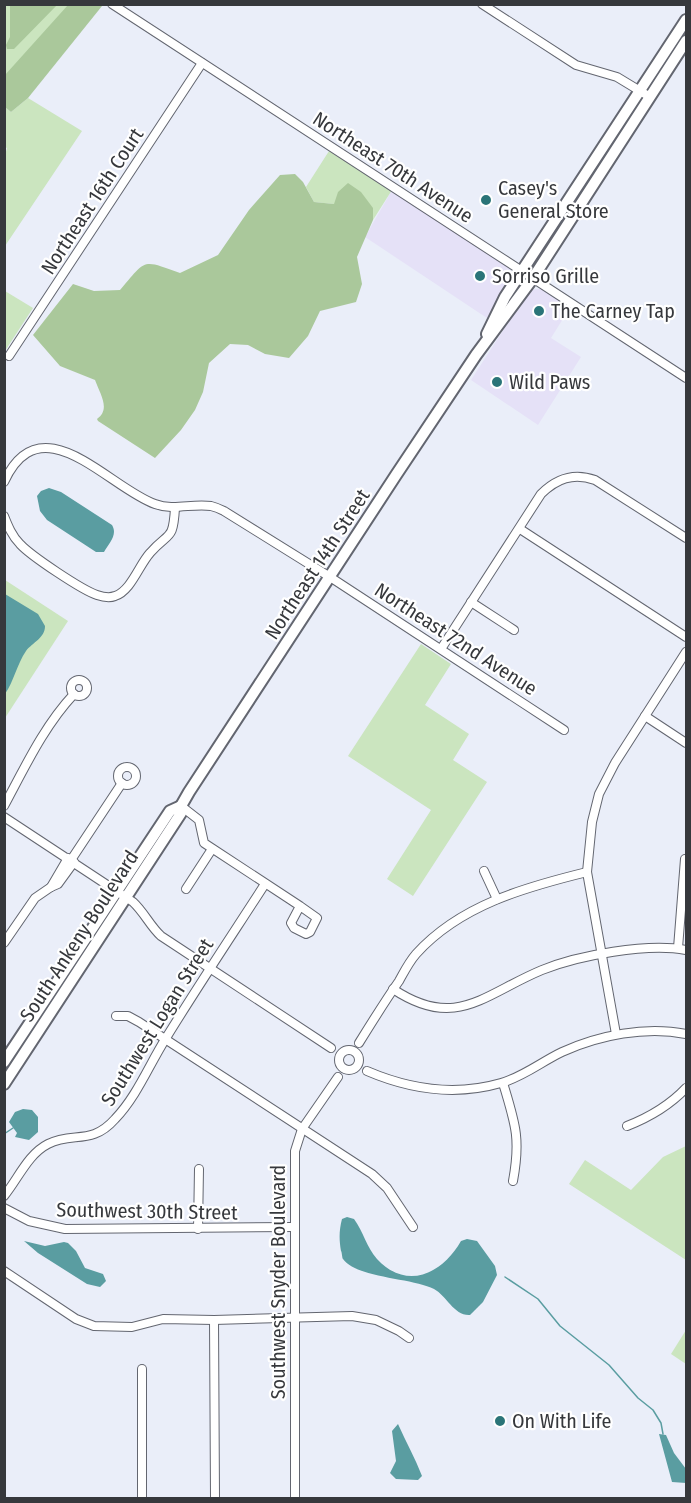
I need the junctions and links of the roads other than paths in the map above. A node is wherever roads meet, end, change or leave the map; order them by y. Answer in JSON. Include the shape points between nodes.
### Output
{"nodes":[{"id":1,"x":112,"y":4,"type":"edge"},
{"id":2,"x":482,"y":4,"type":"edge"},
{"id":3,"x":687,"y":20,"type":"edge"},
{"id":4,"x":687,"y":42,"type":"edge"},
{"id":5,"x":202,"y":63,"type":"junction"},
{"id":6,"x":645,"y":94,"type":"junction"},
{"id":7,"x":522,"y":271,"type":"junction"},
{"id":8,"x":533,"y":278,"type":"junction"},
{"id":9,"x":476,"y":355,"type":"junction"},
{"id":10,"x":9,"y":356,"type":"dead end"},
{"id":11,"x":687,"y":378,"type":"edge"},
{"id":12,"x":4,"y":482,"type":"edge"},
{"id":13,"x":175,"y":508,"type":"junction"},
{"id":14,"x":4,"y":516,"type":"edge"},
{"id":15,"x":520,"y":529,"type":"junction"},
{"id":16,"x":687,"y":538,"type":"edge"},
{"id":17,"x":330,"y":577,"type":"junction"},
{"id":18,"x":471,"y":602,"type":"junction"},
{"id":19,"x":514,"y":630,"type":"dead end"},
{"id":20,"x":687,"y":637,"type":"edge"},
{"id":21,"x":441,"y":649,"type":"junction"},
{"id":22,"x":687,"y":652,"type":"edge"},
{"id":23,"x":74,"y":694,"type":"dead end"},
{"id":24,"x":645,"y":716,"type":"junction"},
{"id":25,"x":564,"y":729,"type":"dead end"},
{"id":26,"x":687,"y":743,"type":"edge"},
{"id":27,"x":122,"y":783,"type":"dead end"},
{"id":28,"x":189,"y":792,"type":"joint"},
{"id":29,"x":4,"y":806,"type":"edge"},
{"id":30,"x":181,"y":806,"type":"junction"},
{"id":31,"x":4,"y":817,"type":"edge"},
{"id":32,"x":212,"y":849,"type":"junction"},
{"id":33,"x":686,"y":859,"type":"edge"},
{"id":34,"x":71,"y":860,"type":"junction"},
{"id":35,"x":484,"y":871,"type":"dead end"},
{"id":36,"x":587,"y":872,"type":"junction"},
{"id":37,"x":265,"y":884,"type":"junction"},
{"id":38,"x":186,"y":889,"type":"dead end"},
{"id":39,"x":117,"y":891,"type":"junction"},
{"id":40,"x":127,"y":898,"type":"junction"},
{"id":41,"x":497,"y":899,"type":"junction"},
{"id":42,"x":300,"y":906,"type":"dead end"},
{"id":43,"x":4,"y":943,"type":"edge"},
{"id":44,"x":682,"y":949,"type":"edge"},
{"id":45,"x":601,"y":954,"type":"junction"},
{"id":46,"x":210,"y":969,"type":"junction"},
{"id":47,"x":393,"y":989,"type":"junction"},
{"id":48,"x":116,"y":1016,"type":"dead end"},
{"id":49,"x":616,"y":1034,"type":"junction"},
{"id":50,"x":687,"y":1034,"type":"edge"},
{"id":51,"x":165,"y":1038,"type":"junction"},
{"id":52,"x":356,"y":1054,"type":"junction"},
{"id":53,"x":4,"y":1062,"type":"edge"},
{"id":54,"x":344,"y":1063,"type":"junction"},
{"id":55,"x":367,"y":1071,"type":"junction"},
{"id":56,"x":503,"y":1083,"type":"junction"},
{"id":57,"x":4,"y":1084,"type":"edge"},
{"id":58,"x":687,"y":1088,"type":"edge"},
{"id":59,"x":627,"y":1126,"type":"dead end"},
{"id":60,"x":302,"y":1129,"type":"junction"},
{"id":61,"x":199,"y":1169,"type":"dead end"},
{"id":62,"x":513,"y":1181,"type":"dead end"},
{"id":63,"x":4,"y":1196,"type":"edge"},
{"id":64,"x":4,"y":1208,"type":"edge"},
{"id":65,"x":294,"y":1227,"type":"junction"},
{"id":66,"x":413,"y":1227,"type":"dead end"},
{"id":67,"x":198,"y":1229,"type":"junction"},
{"id":68,"x":4,"y":1271,"type":"edge"},
{"id":69,"x":294,"y":1317,"type":"junction"},
{"id":70,"x":214,"y":1320,"type":"junction"},
{"id":71,"x":409,"y":1338,"type":"dead end"},
{"id":72,"x":142,"y":1369,"type":"dead end"},
{"id":73,"x":142,"y":1498,"type":"edge"},
{"id":74,"x":216,"y":1498,"type":"edge"},
{"id":75,"x":295,"y":1498,"type":"edge"}],
"edges":[{"from":1,"to":5,"type":"street","name":"Northeast 70th Avenue"},
{"from":2,"to":6,"type":"street","via":[[576,65],[616,78]]},
{"from":3,"to":6,"type":"main road","name":"Northeast 14th Street"},
{"from":4,"to":6,"type":"main road","name":"Northeast 14th Street"},
{"from":5,"to":7,"type":"street","name":"Northeast 70th Avenue"},
{"from":5,"to":10,"type":"street","name":"Northeast 16th Court"},
{"from":6,"to":7,"type":"main road","name":"Northeast 14th Street"},
{"from":6,"to":8,"type":"main road","name":"Northeast 14th Street"},
{"from":7,"to":8,"type":"street","name":"Northeast 70th Avenue"},
{"from":7,"to":9,"type":"main road","name":"Northeast 14th Street"},
{"from":8,"to":9,"type":"main road","name":"Northeast 14th Street"},
{"from":8,"to":11,"type":"street","name":"Northeast 70th Avenue"},
{"from":9,"to":17,"type":"main road","name":"Northeast 14th Street"},
{"from":12,"to":13,"type":"street","name":"Northeast 72nd Avenue","via":[[14,465],[30,452],[63,450],[154,504]]},
{"from":13,"to":14,"type":"street","via":[[173,530],[167,539],[148,555],[127,586],[114,597],[89,591],[30,553],[13,536]]},
{"from":13,"to":17,"type":"street","name":"Northeast 72nd Avenue","via":[[211,506],[224,511]]},
{"from":15,"to":16,"type":"street","via":[[541,494],[556,481],[581,476],[600,483]]},
{"from":15,"to":18,"type":"street"},
{"from":15,"to":20,"type":"street"},
{"from":17,"to":21,"type":"street","name":"Northeast 72nd Avenue"},
{"from":17,"to":28,"type":"main road","name":"Northeast 14th Street"},
{"from":18,"to":19,"type":"street"},
{"from":18,"to":21,"type":"street"},
{"from":21,"to":25,"type":"street","name":"Northeast 72nd Avenue"},
{"from":22,"to":24,"type":"street"},
{"from":23,"to":29,"type":"street","via":[[44,733]]},
{"from":24,"to":26,"type":"street"},
{"from":24,"to":36,"type":"street","via":[[598,794],[588,843]]},
{"from":27,"to":34,"type":"street"},
{"from":28,"to":30,"type":"main road","name":"South Ankeny Boulevard"},
{"from":30,"to":32,"type":"street","via":[[199,820],[204,843]]},
{"from":30,"to":39,"type":"main road","name":"South Ankeny Boulevard","via":[[170,811]]},
{"from":30,"to":40,"type":"main road","name":"South Ankeny Boulevard","via":[[181,813]]},
{"from":31,"to":34,"type":"street"},
{"from":32,"to":37,"type":"street"},
{"from":32,"to":38,"type":"street"},
{"from":33,"to":44,"type":"street"},
{"from":34,"to":39,"type":"street"},
{"from":34,"to":43,"type":"street","via":[[61,881],[35,898]]},
{"from":35,"to":41,"type":"street"},
{"from":36,"to":41,"type":"street","via":[[536,884]]},
{"from":36,"to":45,"type":"street"},
{"from":37,"to":42,"type":"street"},
{"from":37,"to":46,"type":"street","name":"Southwest Logan Street"},
{"from":39,"to":40,"type":"street"},
{"from":39,"to":53,"type":"main road","name":"South Ankeny Boulevard"},
{"from":40,"to":46,"type":"street","via":[[143,911],[160,936]]},
{"from":40,"to":57,"type":"main road","name":"South Ankeny Boulevard"},
{"from":41,"to":47,"type":"street","via":[[434,936]]},
{"from":44,"to":45,"type":"street"},
{"from":45,"to":47,"type":"street","via":[[541,971],[499,993],[456,1008],[428,1007]]},
{"from":45,"to":49,"type":"street"},
{"from":46,"to":51,"type":"street","name":"Southwest Logan Street"},
{"from":46,"to":54,"type":"street","via":[[330,1048]]},
{"from":47,"to":52,"type":"street"},
{"from":48,"to":51,"type":"street","via":[[132,1018]]},
{"from":49,"to":50,"type":"street"},
{"from":49,"to":56,"type":"street","via":[[562,1052]]},
{"from":51,"to":60,"type":"street"},
{"from":51,"to":63,"type":"street","name":"Southwest Logan Street","via":[[139,1085],[104,1130],[41,1148]]},
{"from":52,"to":54,"type":"street"},
{"from":52,"to":54,"type":"street","via":[[357,1065]]},
{"from":52,"to":55,"type":"street"},
{"from":54,"to":55,"type":"street"},
{"from":54,"to":60,"type":"street","name":"Southwest Snyder Boulevard"},
{"from":55,"to":56,"type":"street","via":[[424,1088],[463,1089]]},
{"from":56,"to":62,"type":"street","via":[[518,1140]]},
{"from":58,"to":59,"type":"street","via":[[666,1107]]},
{"from":60,"to":65,"type":"street","name":"Southwest Snyder Boulevard","via":[[294,1159]]},
{"from":60,"to":66,"type":"street","via":[[380,1180]]},
{"from":61,"to":67,"type":"street"},
{"from":64,"to":67,"type":"street","name":"Southwest 30th Street","via":[[57,1229]]},
{"from":65,"to":67,"type":"street","name":"Southwest 30th Street"},
{"from":65,"to":69,"type":"street","name":"Southwest Snyder Boulevard"},
{"from":68,"to":70,"type":"street","via":[[90,1325],[132,1327],[163,1319]]},
{"from":69,"to":70,"type":"street"},
{"from":69,"to":71,"type":"street","via":[[364,1317]]},
{"from":69,"to":75,"type":"street","name":"Southwest Snyder Boulevard"},
{"from":70,"to":74,"type":"street"},
{"from":72,"to":73,"type":"street"}]}
